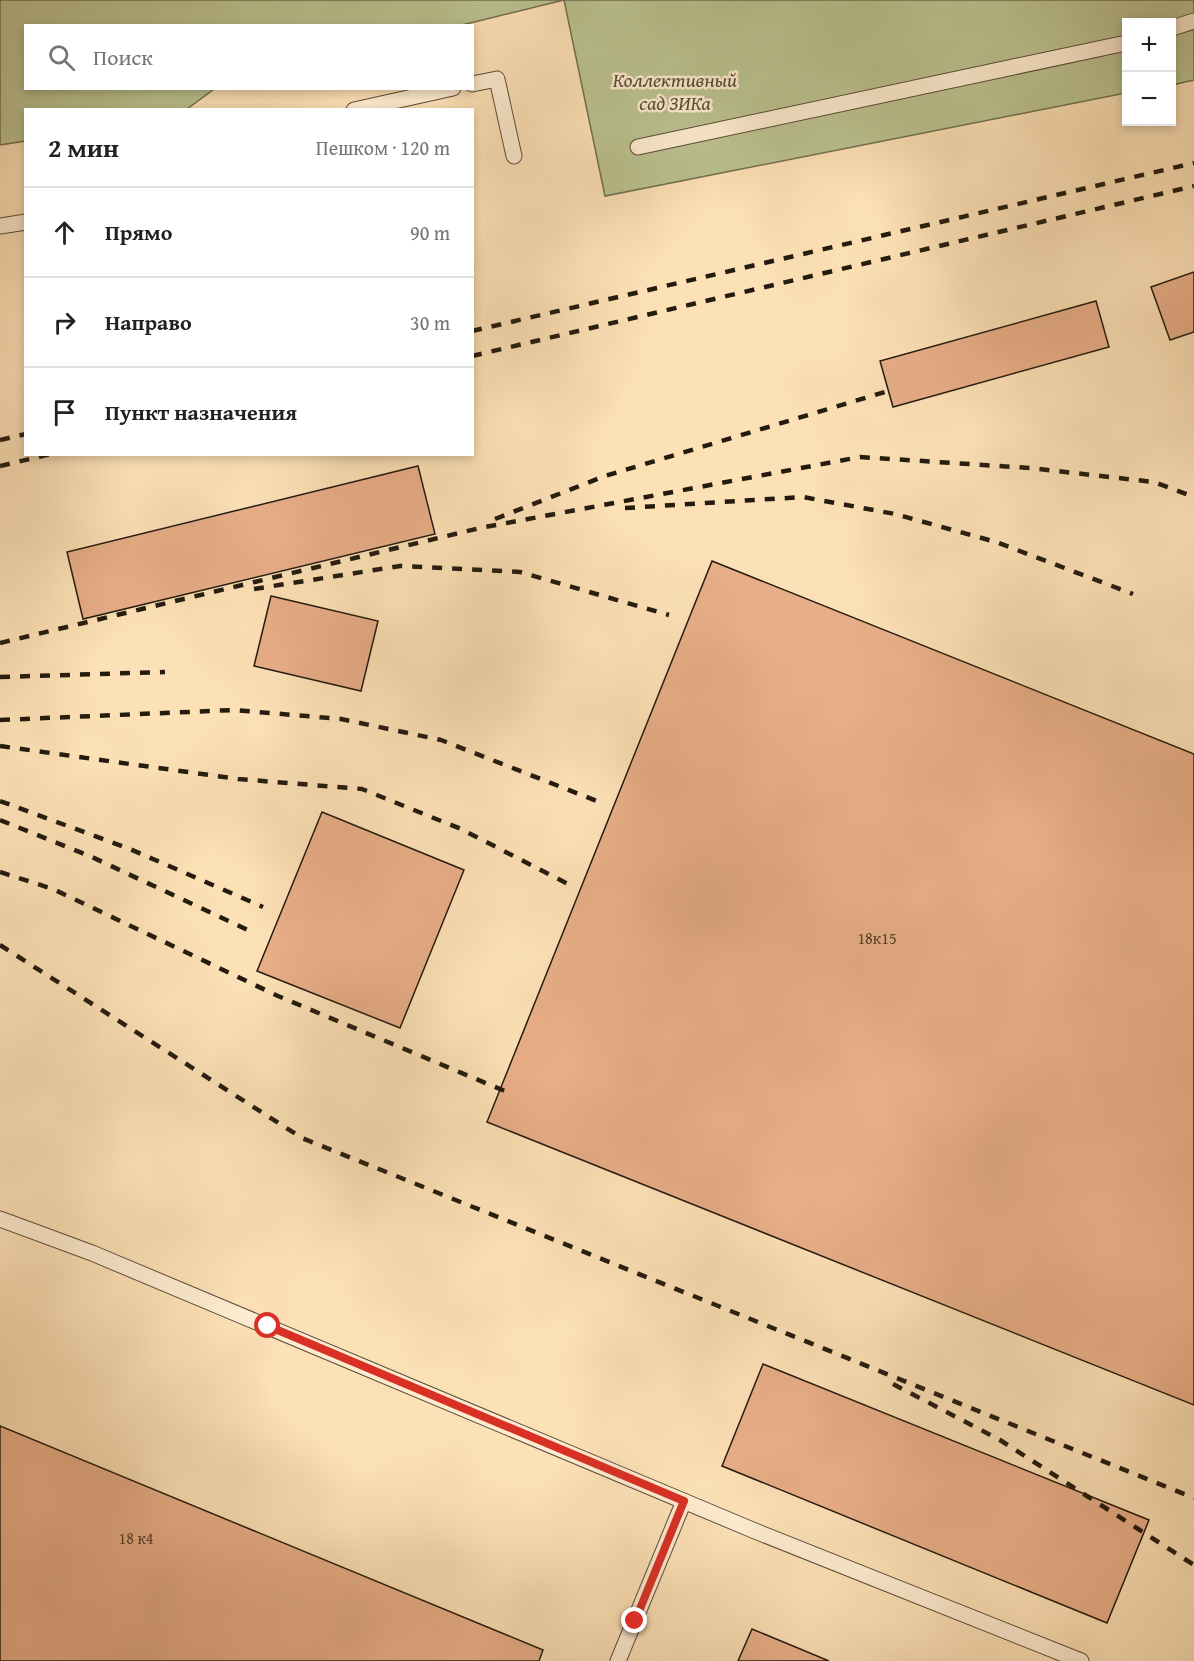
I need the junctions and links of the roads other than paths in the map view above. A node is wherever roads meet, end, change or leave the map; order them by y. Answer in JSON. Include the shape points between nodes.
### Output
{"nodes":[{"id":1,"x":1194,"y":21,"type":"edge"},
{"id":2,"x":1176,"y":27,"type":"edge"},
{"id":3,"x":1122,"y":44,"type":"edge"},
{"id":4,"x":474,"y":84,"type":"edge"},
{"id":5,"x":447,"y":90,"type":"edge"},
{"id":6,"x":400,"y":105,"type":"edge"},
{"id":7,"x":372,"y":108,"type":"edge"},
{"id":8,"x":638,"y":147,"type":"dead end"},
{"id":9,"x":514,"y":156,"type":"dead end"},
{"id":10,"x":24,"y":222,"type":"edge"},
{"id":11,"x":0,"y":226,"type":"edge"},
{"id":12,"x":0,"y":1219,"type":"edge"},
{"id":13,"x":684,"y":1501,"type":"junction"},
{"id":14,"x":618,"y":1661,"type":"edge"},
{"id":15,"x":1081,"y":1661,"type":"edge"}],
"edges":[{"from":1,"to":2,"type":"lane"},
{"from":3,"to":8,"type":"lane"},
{"from":4,"to":9,"type":"lane","via":[[497,79]]},
{"from":5,"to":6,"type":"lane"},
{"from":6,"to":7,"type":"lane"},
{"from":10,"to":11,"type":"lane"},
{"from":12,"to":13,"type":"lane","via":[[92,1253]]},
{"from":13,"to":14,"type":"lane"},
{"from":13,"to":15,"type":"lane"}]}
